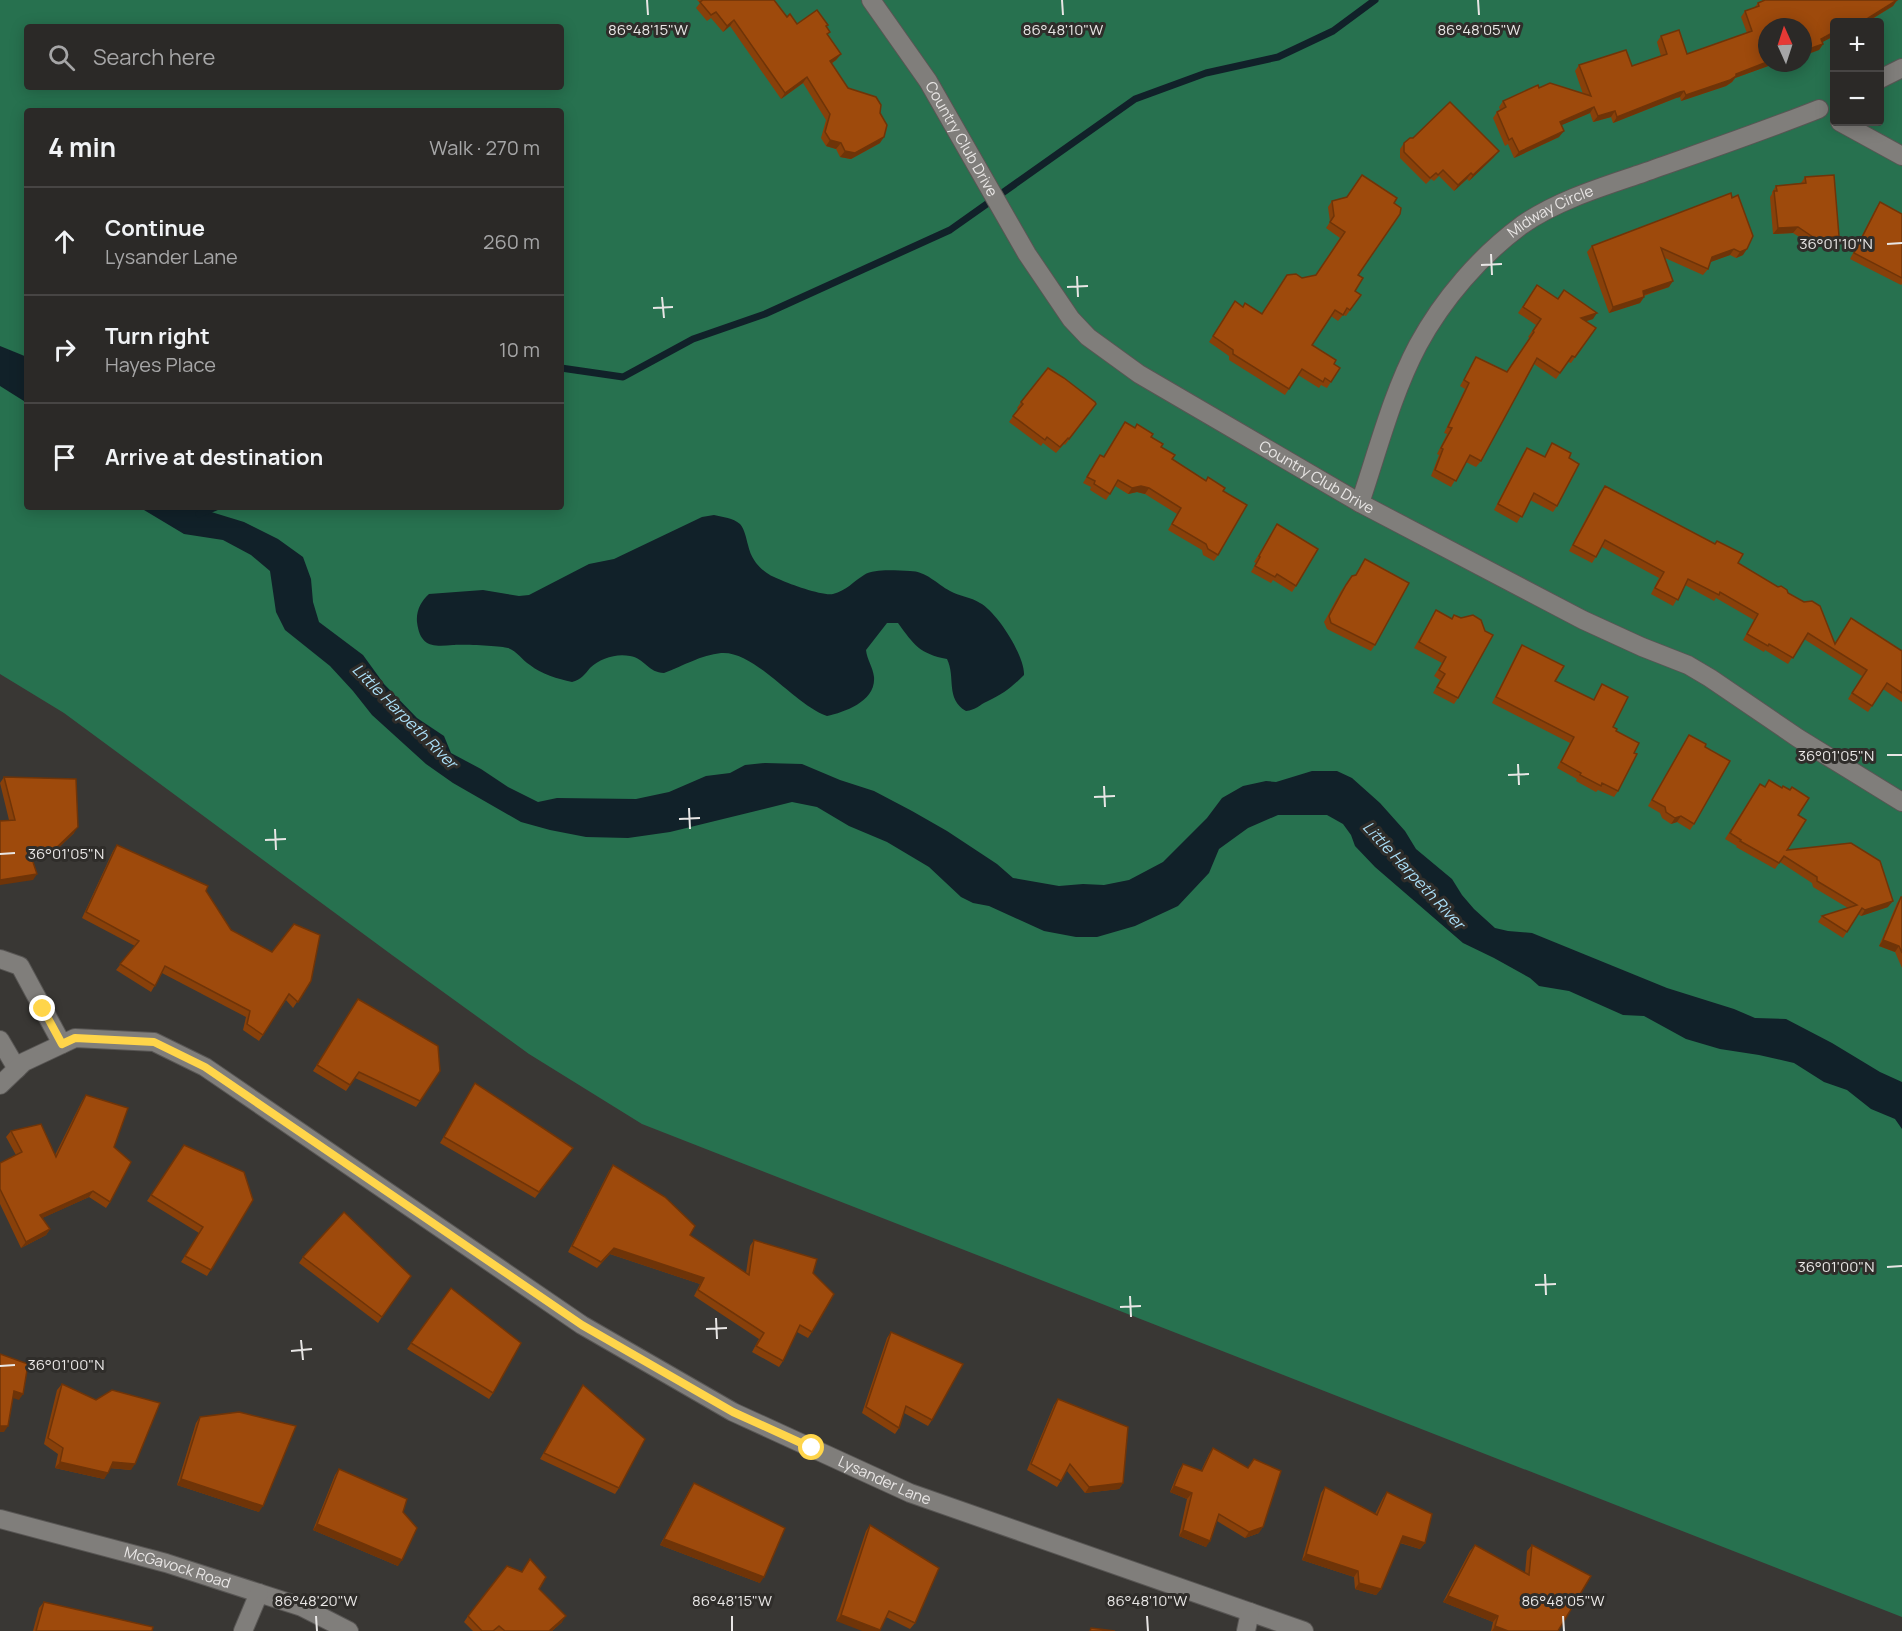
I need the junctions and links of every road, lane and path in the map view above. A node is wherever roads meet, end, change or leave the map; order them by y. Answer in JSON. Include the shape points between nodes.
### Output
{"nodes":[{"id":1,"x":871,"y":0,"type":"edge"},
{"id":2,"x":1902,"y":68,"type":"edge"},
{"id":3,"x":1884,"y":77,"type":"edge"},
{"id":4,"x":1829,"y":109,"type":"edge"},
{"id":5,"x":1847,"y":126,"type":"edge"},
{"id":6,"x":1902,"y":156,"type":"edge"},
{"id":7,"x":1360,"y":503,"type":"junction"},
{"id":8,"x":1902,"y":802,"type":"edge"},
{"id":9,"x":0,"y":959,"type":"edge"},
{"id":10,"x":0,"y":1040,"type":"edge"},
{"id":11,"x":62,"y":1044,"type":"junction"},
{"id":12,"x":17,"y":1069,"type":"junction"},
{"id":13,"x":0,"y":1085,"type":"edge"},
{"id":14,"x":0,"y":1518,"type":"edge"},
{"id":15,"x":259,"y":1593,"type":"junction"},
{"id":16,"x":1250,"y":1612,"type":"junction"},
{"id":17,"x":243,"y":1631,"type":"edge"},
{"id":18,"x":349,"y":1631,"type":"edge"},
{"id":19,"x":1246,"y":1631,"type":"edge"},
{"id":20,"x":1304,"y":1631,"type":"edge"}],
"edges":[{"from":1,"to":7,"type":"street","name":"Country Club Drive","via":[[928,81],[1013,229],[1071,320],[1139,374]]},
{"from":2,"to":3,"type":"street"},
{"from":4,"to":7,"type":"street","name":"Midway Circle","via":[[1579,196],[1524,224],[1501,242],[1452,293],[1417,347]]},
{"from":5,"to":6,"type":"street"},
{"from":7,"to":8,"type":"street","name":"Country Club Drive","via":[[1583,620],[1688,665]]},
{"from":9,"to":11,"type":"street","via":[[20,966]]},
{"from":10,"to":12,"type":"street"},
{"from":11,"to":12,"type":"street","name":"Lysander Lane"},
{"from":11,"to":16,"type":"street","name":"Lysander Lane","via":[[75,1038],[154,1042],[205,1067],[582,1325],[733,1412],[910,1493]]},
{"from":12,"to":13,"type":"street","name":"Lysander Lane"},
{"from":14,"to":15,"type":"street","name":"McGavock Road"},
{"from":15,"to":17,"type":"street"},
{"from":15,"to":18,"type":"street","name":"McGavock Road","via":[[302,1607]]},
{"from":16,"to":19,"type":"street"},
{"from":16,"to":20,"type":"street","name":"Lysander Lane"}]}
